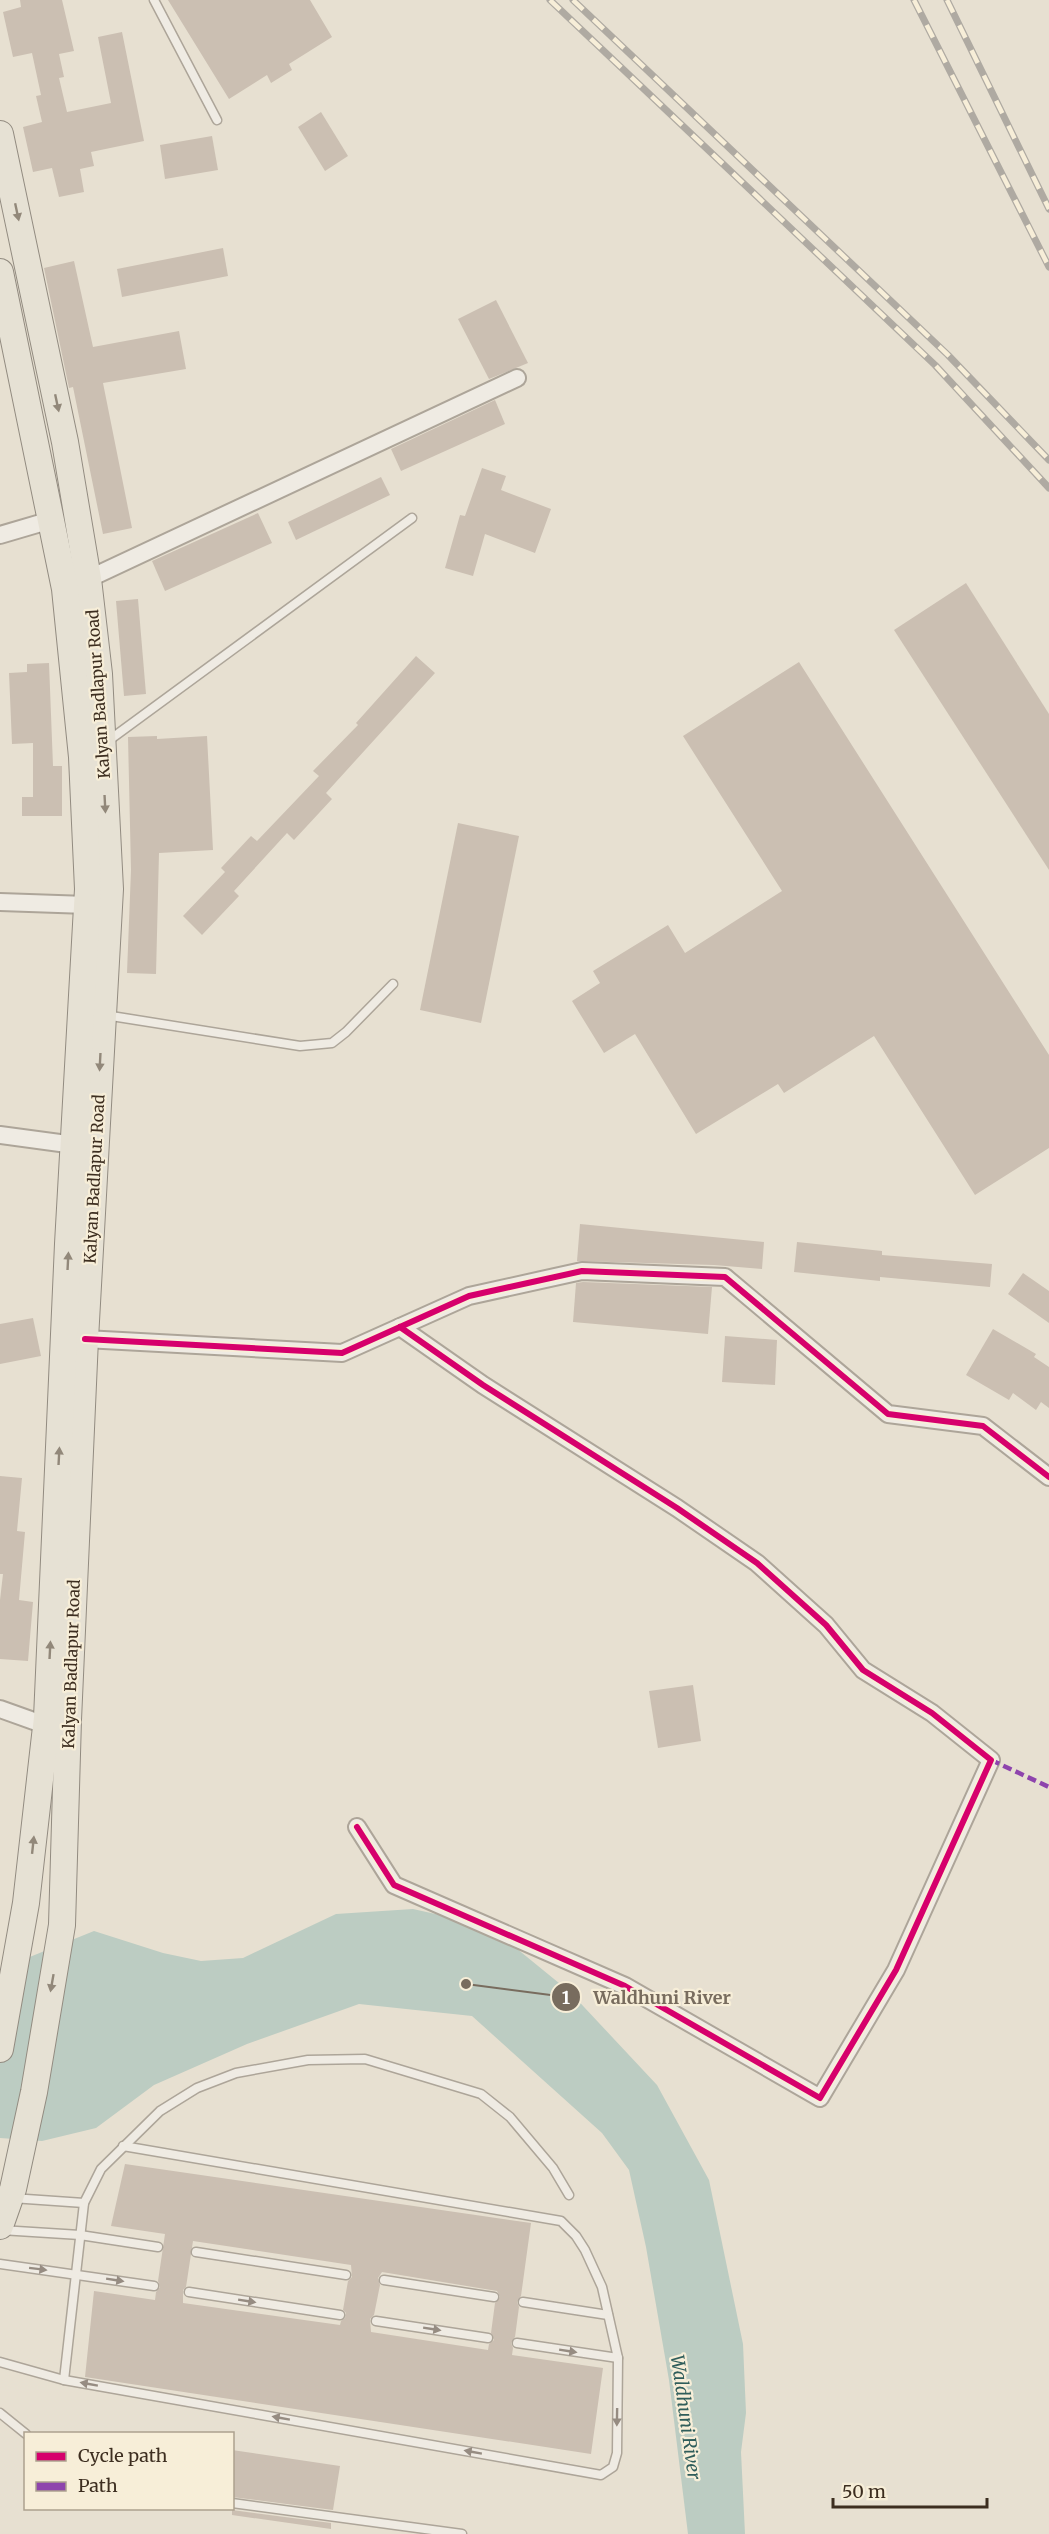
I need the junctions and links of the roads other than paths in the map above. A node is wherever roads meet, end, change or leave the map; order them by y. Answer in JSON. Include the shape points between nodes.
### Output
{"nodes":[{"id":1,"x":154,"y":0,"type":"edge"},
{"id":2,"x":217,"y":120,"type":"dead end"},
{"id":3,"x":0,"y":134,"type":"edge"},
{"id":4,"x":0,"y":272,"type":"edge"},
{"id":5,"x":517,"y":378,"type":"dead end"},
{"id":6,"x":412,"y":518,"type":"dead end"},
{"id":7,"x":51,"y":520,"type":"junction"},
{"id":8,"x":0,"y":535,"type":"edge"},
{"id":9,"x":88,"y":579,"type":"junction"},
{"id":10,"x":102,"y":745,"type":"junction"},
{"id":11,"x":0,"y":902,"type":"edge"},
{"id":12,"x":87,"y":905,"type":"junction"},
{"id":13,"x":393,"y":984,"type":"dead end"},
{"id":14,"x":92,"y":1013,"type":"junction"},
{"id":15,"x":0,"y":1135,"type":"edge"},
{"id":16,"x":85,"y":1147,"type":"junction"},
{"id":17,"x":400,"y":1327,"type":"junction"},
{"id":18,"x":85,"y":1339,"type":"junction"},
{"id":19,"x":1049,"y":1477,"type":"edge"},
{"id":20,"x":0,"y":1709,"type":"edge"},
{"id":21,"x":57,"y":1729,"type":"junction"},
{"id":22,"x":357,"y":1827,"type":"dead end"},
{"id":23,"x":0,"y":2049,"type":"edge"},
{"id":24,"x":123,"y":2146,"type":"junction"},
{"id":25,"x":569,"y":2194,"type":"dead end"},
{"id":26,"x":8,"y":2195,"type":"edge"},
{"id":27,"x":84,"y":2203,"type":"junction"},
{"id":28,"x":0,"y":2228,"type":"edge"},
{"id":29,"x":80,"y":2235,"type":"junction"},
{"id":30,"x":158,"y":2247,"type":"dead end"},
{"id":31,"x":195,"y":2252,"type":"dead end"},
{"id":32,"x":0,"y":2264,"type":"edge"},
{"id":33,"x":76,"y":2274,"type":"junction"},
{"id":34,"x":346,"y":2275,"type":"dead end"},
{"id":35,"x":384,"y":2280,"type":"dead end"},
{"id":36,"x":154,"y":2286,"type":"dead end"},
{"id":37,"x":189,"y":2292,"type":"dead end"},
{"id":38,"x":494,"y":2297,"type":"dead end"},
{"id":39,"x":523,"y":2302,"type":"dead end"},
{"id":40,"x":340,"y":2315,"type":"dead end"},
{"id":41,"x":608,"y":2315,"type":"junction"},
{"id":42,"x":376,"y":2321,"type":"dead end"},
{"id":43,"x":488,"y":2338,"type":"dead end"},
{"id":44,"x":518,"y":2343,"type":"dead end"},
{"id":45,"x":618,"y":2358,"type":"junction"},
{"id":46,"x":0,"y":2362,"type":"edge"},
{"id":47,"x":64,"y":2380,"type":"junction"},
{"id":48,"x":0,"y":2413,"type":"edge"},
{"id":49,"x":25,"y":2432,"type":"edge"},
{"id":50,"x":234,"y":2503,"type":"edge"},
{"id":51,"x":462,"y":2534,"type":"edge"}],
"edges":[{"from":1,"to":2,"type":"lane"},
{"from":3,"to":9,"type":"main road","name":"Kalyan Badlapur Road","one_way":true,"via":[[65,442]]},
{"from":4,"to":7,"type":"main road","name":"Kalyan Badlapur Road"},
{"from":5,"to":9,"type":"street"},
{"from":6,"to":10,"type":"lane"},
{"from":7,"to":8,"type":"street"},
{"from":7,"to":12,"type":"main road","name":"Kalyan Badlapur Road","via":[[65,589],[82,757]]},
{"from":9,"to":10,"type":"main road","name":"Kalyan Badlapur Road"},
{"from":10,"to":14,"type":"main road","name":"Kalyan Badlapur Road","one_way":true,"via":[[110,889]]},
{"from":11,"to":12,"type":"street"},
{"from":12,"to":14,"type":"main road","name":"Kalyan Badlapur Road"},
{"from":13,"to":14,"type":"lane","via":[[332,1043],[300,1046]]},
{"from":14,"to":16,"type":"main road","name":"Kalyan Badlapur Road"},
{"from":15,"to":16,"type":"street"},
{"from":16,"to":18,"type":"main road","name":"Kalyan Badlapur Road"},
{"from":21,"to":16,"type":"main road","name":"Kalyan Badlapur Road","one_way":true},
{"from":17,"to":18,"type":"street","via":[[342,1353]]},
{"from":17,"to":19,"type":"street","via":[[469,1296],[582,1271],[725,1277],[888,1414],[983,1426]]},
{"from":17,"to":22,"type":"street","via":[[757,1563],[826,1625],[863,1670],[932,1713],[991,1760],[896,1970],[819,2098],[625,1986],[394,1885]]},
{"from":18,"to":21,"type":"main road","name":"Kalyan Badlapur Road"},
{"from":20,"to":21,"type":"street"},
{"from":23,"to":21,"type":"main road","name":"Kalyan Badlapur Road","one_way":true},
{"from":21,"to":26,"type":"main road","name":"Kalyan Badlapur Road","one_way":true,"via":[[62,1925],[34,2092]]},
{"from":24,"to":25,"type":"lane","via":[[160,2111],[197,2088],[236,2073],[308,2060],[365,2059],[481,2094],[510,2117],[553,2168]]},
{"from":24,"to":27,"type":"lane","via":[[101,2169]]},
{"from":24,"to":41,"type":"lane","via":[[561,2222],[585,2250],[602,2287]]},
{"from":26,"to":27,"type":"lane"},
{"from":26,"to":28,"type":"main road","name":"Kalyan Badlapur Road"},
{"from":27,"to":29,"type":"lane"},
{"from":28,"to":29,"type":"lane"},
{"from":29,"to":30,"type":"lane"},
{"from":29,"to":33,"type":"lane"},
{"from":31,"to":34,"type":"lane"},
{"from":32,"to":33,"type":"lane","one_way":true},
{"from":33,"to":36,"type":"lane","one_way":true},
{"from":33,"to":47,"type":"lane"},
{"from":35,"to":38,"type":"lane"},
{"from":37,"to":40,"type":"lane","one_way":true},
{"from":39,"to":41,"type":"lane"},
{"from":41,"to":45,"type":"lane"},
{"from":42,"to":43,"type":"lane","one_way":true},
{"from":44,"to":45,"type":"lane","one_way":true},
{"from":45,"to":47,"type":"lane","one_way":true,"via":[[617,2453],[613,2467],[602,2475]]},
{"from":46,"to":47,"type":"lane"},
{"from":48,"to":49,"type":"lane"},
{"from":50,"to":51,"type":"lane"}]}
